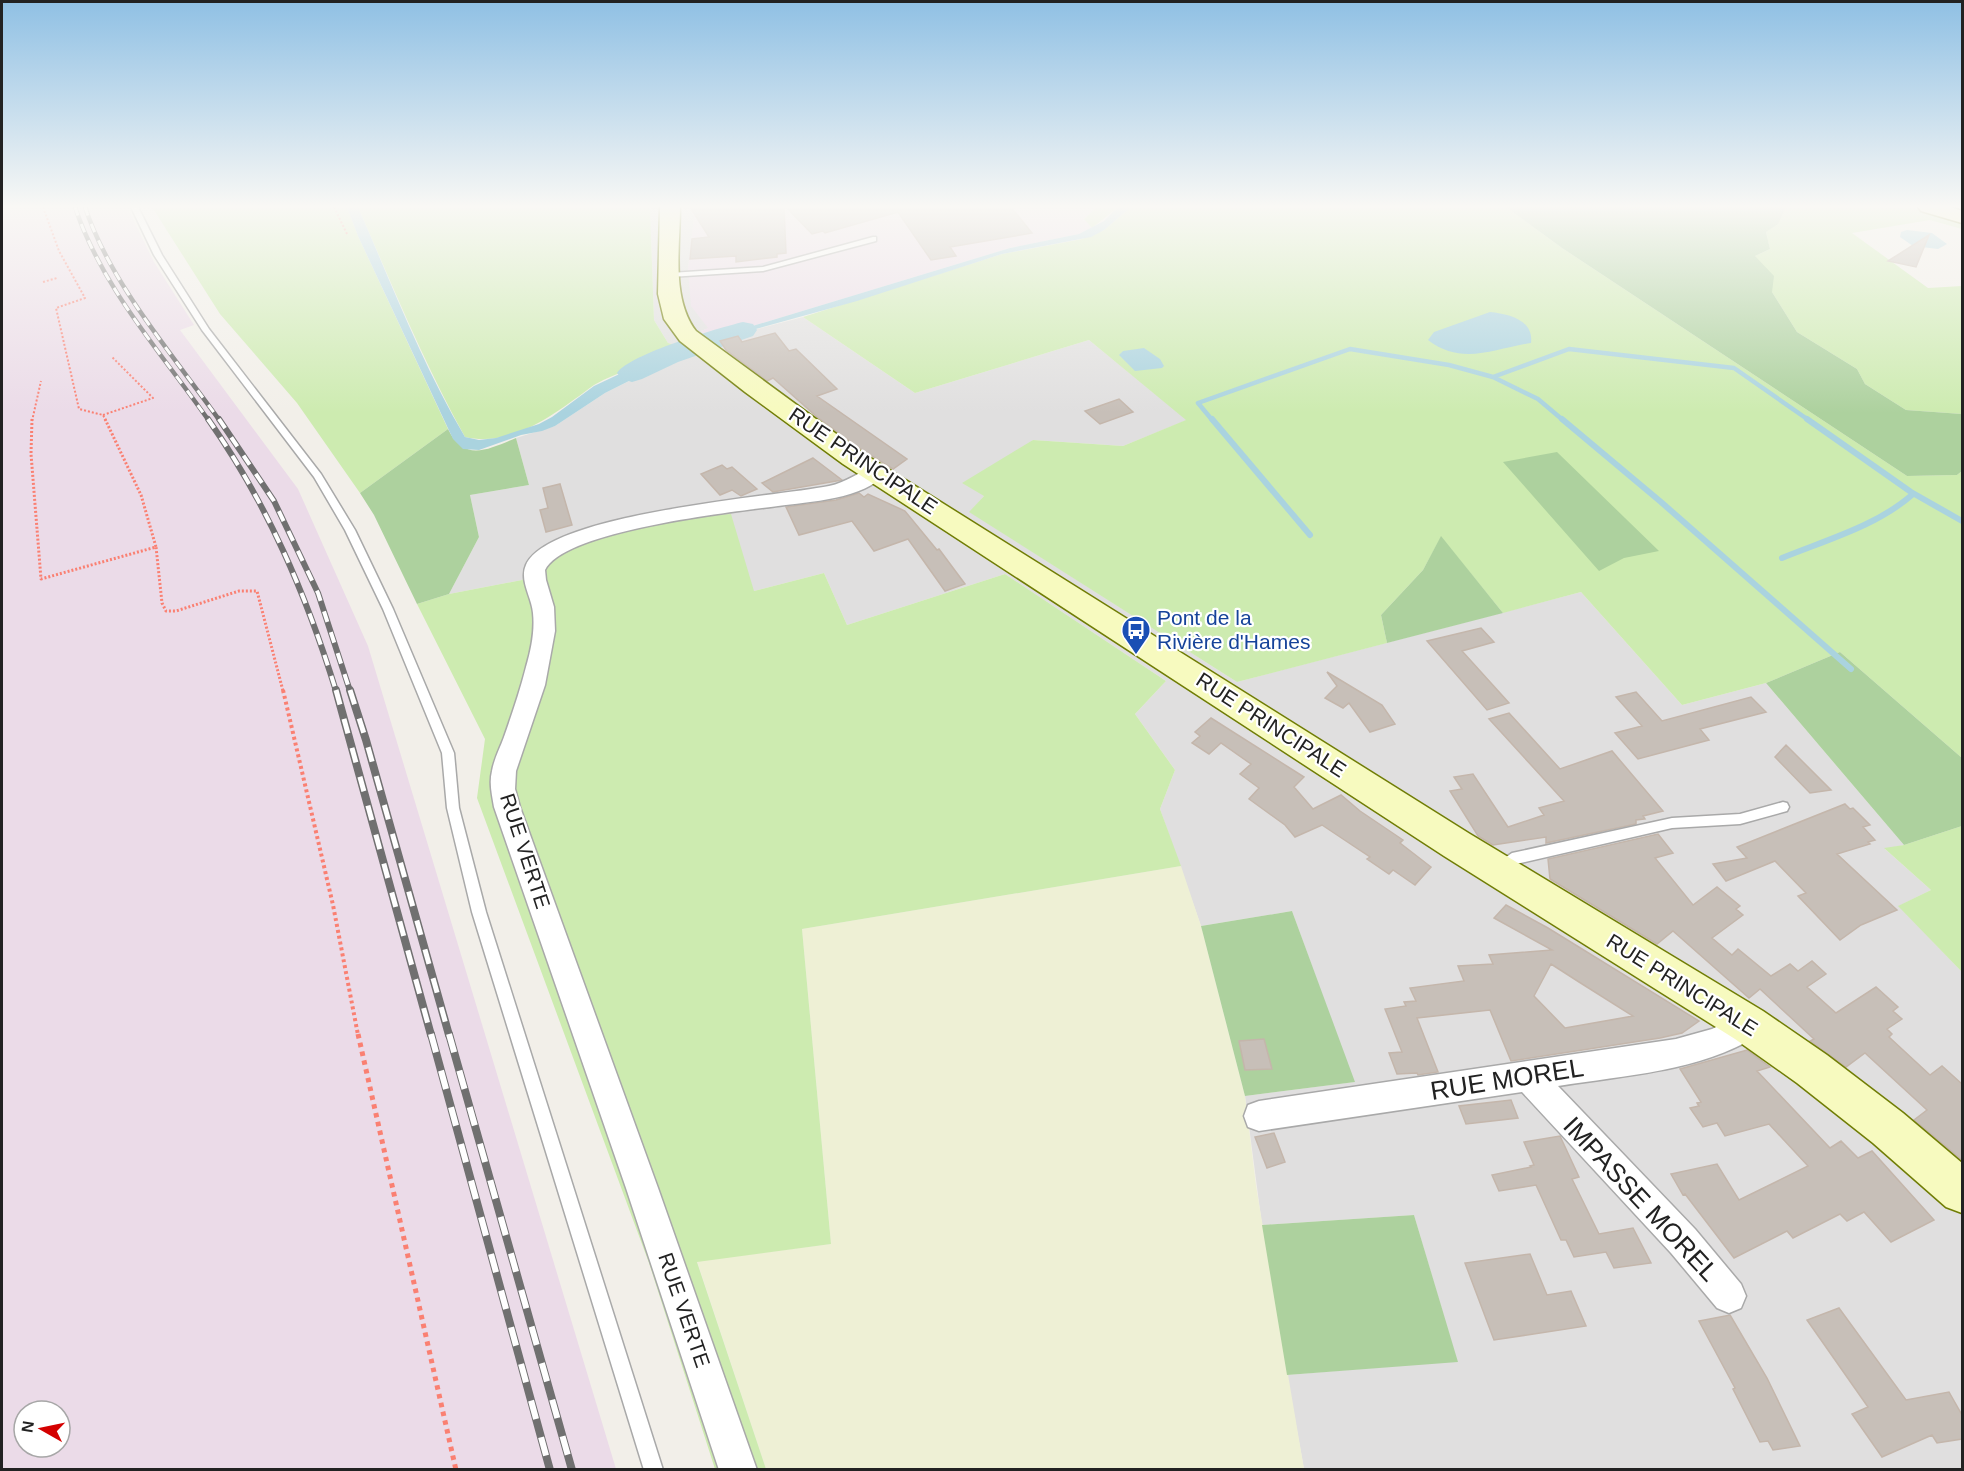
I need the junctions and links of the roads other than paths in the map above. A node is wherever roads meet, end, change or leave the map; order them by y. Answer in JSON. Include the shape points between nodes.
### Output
{"nodes":[{"id":1,"x":670,"y":275,"type":"edge"},
{"id":2,"x":171,"y":276,"type":"edge"},
{"id":3,"x":875,"y":473,"type":"junction"},
{"id":4,"x":1783,"y":807,"type":"dead end"},
{"id":5,"x":1498,"y":870,"type":"junction"},
{"id":6,"x":1749,"y":1025,"type":"junction"},
{"id":7,"x":1528,"y":1077,"type":"junction"},
{"id":8,"x":1259,"y":1116,"type":"dead end"},
{"id":9,"x":1962,"y":1191,"type":"edge"},
{"id":10,"x":1729,"y":1296,"type":"dead end"},
{"id":11,"x":654,"y":1470,"type":"edge"},
{"id":12,"x":738,"y":1470,"type":"edge"}],
"edges":[{"from":1,"to":3,"type":"street","name":"RUE PRINCIPALE","via":[[672,314],[697,343]]},
{"from":2,"to":11,"type":"lane","via":[[206,330],[318,476],[350,530],[388,609],[448,753],[453,807],[479,912]]},
{"from":3,"to":5,"type":"street","name":"RUE PRINCIPALE"},
{"from":3,"to":12,"type":"street","name":"RUE VERTE","via":[[832,492],[672,515],[572,541],[547,552],[534,574],[545,614],[543,645],[504,771],[507,807]]},
{"from":4,"to":5,"type":"lane","via":[[1740,819],[1672,823],[1512,859]]},
{"from":5,"to":6,"type":"street","name":"RUE PRINCIPALE"},
{"from":6,"to":7,"type":"street","name":"RUE MOREL","via":[[1733,1036],[1685,1050]]},
{"from":6,"to":9,"type":"street","name":"RUE PRINCIPALE","via":[[1888,1128]]},
{"from":7,"to":8,"type":"street","name":"RUE MOREL"},
{"from":7,"to":10,"type":"street","name":"IMPASSE MOREL","via":[[1683,1241]]}]}
